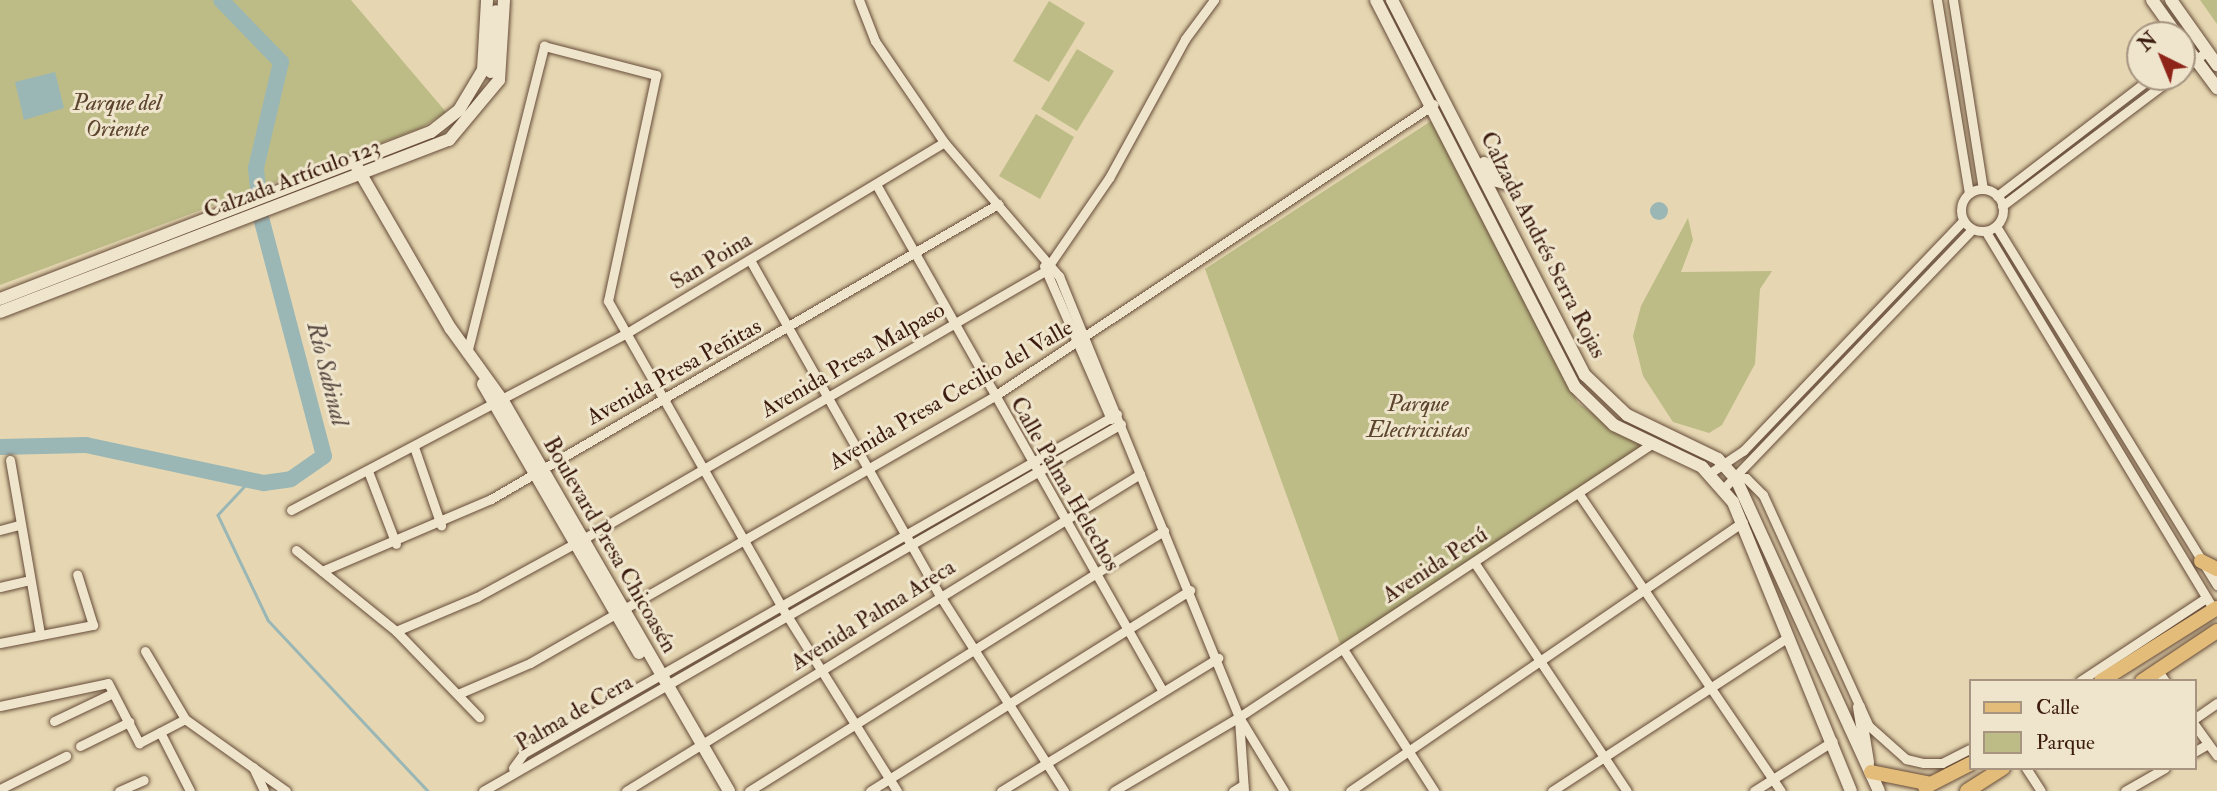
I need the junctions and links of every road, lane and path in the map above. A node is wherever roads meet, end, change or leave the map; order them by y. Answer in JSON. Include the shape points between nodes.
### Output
{"nodes":[{"id":1,"x":487,"y":0,"type":"edge"},
{"id":2,"x":495,"y":0,"type":"edge"},
{"id":3,"x":504,"y":0,"type":"edge"},
{"id":4,"x":859,"y":0,"type":"edge"},
{"id":5,"x":1214,"y":0,"type":"edge"},
{"id":6,"x":1376,"y":0,"type":"edge"},
{"id":7,"x":1392,"y":0,"type":"edge"},
{"id":8,"x":1937,"y":0,"type":"edge"},
{"id":9,"x":1953,"y":0,"type":"edge"},
{"id":10,"x":2152,"y":0,"type":"edge"},
{"id":11,"x":2171,"y":0,"type":"edge"},
{"id":12,"x":2167,"y":21,"type":"edge"},
{"id":13,"x":2179,"y":21,"type":"edge"},
{"id":14,"x":2196,"y":54,"type":"edge"},
{"id":15,"x":2196,"y":58,"type":"edge"},
{"id":16,"x":2217,"y":65,"type":"edge"},
{"id":17,"x":2217,"y":88,"type":"edge"},
{"id":18,"x":2134,"y":91,"type":"edge"},
{"id":19,"x":2154,"y":91,"type":"edge"},
{"id":20,"x":1445,"y":98,"type":"junction"},
{"id":21,"x":1431,"y":105,"type":"junction"},
{"id":22,"x":459,"y":110,"type":"junction"},
{"id":23,"x":944,"y":142,"type":"junction"},
{"id":24,"x":1474,"y":157,"type":"junction"},
{"id":25,"x":354,"y":162,"type":"junction"},
{"id":26,"x":360,"y":174,"type":"junction"},
{"id":27,"x":1508,"y":184,"type":"dead end"},
{"id":28,"x":877,"y":186,"type":"junction"},
{"id":29,"x":1983,"y":189,"type":"junction"},
{"id":30,"x":1969,"y":193,"type":"junction"},
{"id":31,"x":1997,"y":196,"type":"junction"},
{"id":32,"x":274,"y":200,"type":"junction"},
{"id":33,"x":998,"y":205,"type":"junction"},
{"id":34,"x":2002,"y":206,"type":"junction"},
{"id":35,"x":240,"y":214,"type":"junction"},
{"id":36,"x":1963,"y":221,"type":"junction"},
{"id":37,"x":1996,"y":226,"type":"junction"},
{"id":38,"x":1971,"y":230,"type":"junction"},
{"id":39,"x":1986,"y":232,"type":"junction"},
{"id":40,"x":915,"y":256,"type":"junction"},
{"id":41,"x":750,"y":260,"type":"junction"},
{"id":42,"x":1047,"y":266,"type":"junction"},
{"id":43,"x":0,"y":299,"type":"edge"},
{"id":44,"x":0,"y":312,"type":"edge"},
{"id":45,"x":952,"y":326,"type":"junction"},
{"id":46,"x":788,"y":330,"type":"junction"},
{"id":47,"x":625,"y":334,"type":"junction"},
{"id":48,"x":1083,"y":340,"type":"junction"},
{"id":49,"x":467,"y":353,"type":"junction"},
{"id":50,"x":826,"y":397,"type":"junction"},
{"id":51,"x":993,"y":397,"type":"junction"},
{"id":52,"x":664,"y":400,"type":"junction"},
{"id":53,"x":499,"y":404,"type":"junction"},
{"id":54,"x":1114,"y":415,"type":"junction"},
{"id":55,"x":1120,"y":429,"type":"junction"},
{"id":56,"x":1652,"y":444,"type":"junction"},
{"id":57,"x":414,"y":447,"type":"junction"},
{"id":58,"x":10,"y":460,"type":"dead end"},
{"id":59,"x":1722,"y":463,"type":"junction"},
{"id":60,"x":702,"y":467,"type":"junction"},
{"id":61,"x":866,"y":468,"type":"junction"},
{"id":62,"x":1031,"y":468,"type":"junction"},
{"id":63,"x":368,"y":471,"type":"junction"},
{"id":64,"x":538,"y":471,"type":"junction"},
{"id":65,"x":1710,"y":473,"type":"junction"},
{"id":66,"x":1140,"y":474,"type":"junction"},
{"id":67,"x":1737,"y":479,"type":"junction"},
{"id":68,"x":1724,"y":488,"type":"junction"},
{"id":69,"x":1578,"y":494,"type":"junction"},
{"id":70,"x":291,"y":510,"type":"dead end"},
{"id":71,"x":1061,"y":520,"type":"junction"},
{"id":72,"x":1744,"y":522,"type":"junction"},
{"id":73,"x":19,"y":525,"type":"junction"},
{"id":74,"x":441,"y":525,"type":"junction"},
{"id":75,"x":0,"y":530,"type":"edge"},
{"id":76,"x":1164,"y":531,"type":"junction"},
{"id":77,"x":744,"y":537,"type":"junction"},
{"id":78,"x":908,"y":540,"type":"junction"},
{"id":79,"x":580,"y":541,"type":"junction"},
{"id":80,"x":396,"y":544,"type":"junction"},
{"id":81,"x":296,"y":550,"type":"dead end"},
{"id":82,"x":2201,"y":561,"type":"junction"},
{"id":83,"x":1474,"y":562,"type":"junction"},
{"id":84,"x":2217,"y":569,"type":"edge"},
{"id":85,"x":322,"y":571,"type":"junction"},
{"id":86,"x":78,"y":574,"type":"dead end"},
{"id":87,"x":1094,"y":575,"type":"junction"},
{"id":88,"x":1802,"y":575,"type":"junction"},
{"id":89,"x":27,"y":581,"type":"junction"},
{"id":90,"x":1785,"y":584,"type":"junction"},
{"id":91,"x":2217,"y":585,"type":"edge"},
{"id":92,"x":0,"y":587,"type":"edge"},
{"id":93,"x":1190,"y":590,"type":"junction"},
{"id":94,"x":1771,"y":591,"type":"junction"},
{"id":95,"x":1647,"y":593,"type":"junction"},
{"id":96,"x":940,"y":596,"type":"junction"},
{"id":97,"x":2213,"y":605,"type":"edge"},
{"id":98,"x":619,"y":610,"type":"junction"},
{"id":99,"x":784,"y":610,"type":"junction"},
{"id":100,"x":1128,"y":629,"type":"junction"},
{"id":101,"x":396,"y":631,"type":"junction"},
{"id":102,"x":2217,"y":631,"type":"edge"},
{"id":103,"x":40,"y":634,"type":"junction"},
{"id":104,"x":1788,"y":637,"type":"junction"},
{"id":105,"x":0,"y":643,"type":"edge"},
{"id":106,"x":1343,"y":649,"type":"junction"},
{"id":107,"x":975,"y":650,"type":"junction"},
{"id":108,"x":145,"y":651,"type":"dead end"},
{"id":109,"x":2147,"y":651,"type":"junction"},
{"id":110,"x":1218,"y":658,"type":"junction"},
{"id":111,"x":2110,"y":661,"type":"junction"},
{"id":112,"x":1539,"y":664,"type":"junction"},
{"id":113,"x":822,"y":671,"type":"junction"},
{"id":114,"x":2162,"y":676,"type":"edge"},
{"id":115,"x":659,"y":679,"type":"junction"},
{"id":116,"x":2083,"y":679,"type":"edge"},
{"id":117,"x":2104,"y":679,"type":"edge"},
{"id":118,"x":1709,"y":687,"type":"junction"},
{"id":119,"x":1162,"y":690,"type":"junction"},
{"id":120,"x":113,"y":693,"type":"junction"},
{"id":121,"x":458,"y":694,"type":"junction"},
{"id":122,"x":2217,"y":703,"type":"edge"},
{"id":123,"x":0,"y":706,"type":"edge"},
{"id":124,"x":1009,"y":706,"type":"junction"},
{"id":125,"x":1859,"y":707,"type":"junction"},
{"id":126,"x":479,"y":717,"type":"dead end"},
{"id":127,"x":1239,"y":717,"type":"junction"},
{"id":128,"x":185,"y":719,"type":"junction"},
{"id":129,"x":2196,"y":720,"type":"edge"},
{"id":130,"x":54,"y":721,"type":"dead end"},
{"id":131,"x":129,"y":722,"type":"junction"},
{"id":132,"x":857,"y":724,"type":"junction"},
{"id":133,"x":2196,"y":725,"type":"edge"},
{"id":134,"x":160,"y":732,"type":"junction"},
{"id":135,"x":1833,"y":741,"type":"junction"},
{"id":136,"x":700,"y":744,"type":"junction"},
{"id":137,"x":2207,"y":744,"type":"junction"},
{"id":138,"x":80,"y":746,"type":"dead end"},
{"id":139,"x":1968,"y":749,"type":"edge"},
{"id":140,"x":2196,"y":751,"type":"edge"},
{"id":141,"x":1407,"y":753,"type":"junction"},
{"id":142,"x":66,"y":756,"type":"dead end"},
{"id":143,"x":2217,"y":756,"type":"edge"},
{"id":144,"x":1605,"y":757,"type":"junction"},
{"id":145,"x":1046,"y":763,"type":"junction"},
{"id":146,"x":1968,"y":765,"type":"edge"},
{"id":147,"x":252,"y":767,"type":"junction"},
{"id":148,"x":1870,"y":769,"type":"junction"},
{"id":149,"x":2000,"y":770,"type":"edge"},
{"id":150,"x":2027,"y":770,"type":"edge"},
{"id":151,"x":2162,"y":770,"type":"edge"},
{"id":152,"x":889,"y":778,"type":"junction"},
{"id":153,"x":1772,"y":779,"type":"junction"},
{"id":154,"x":144,"y":780,"type":"dead end"},
{"id":155,"x":1244,"y":788,"type":"edge"},
{"id":156,"x":1925,"y":788,"type":"edge"},
{"id":157,"x":0,"y":789,"type":"edge"},
{"id":158,"x":123,"y":790,"type":"edge"},
{"id":159,"x":190,"y":791,"type":"edge"},
{"id":160,"x":264,"y":791,"type":"edge"},
{"id":161,"x":286,"y":791,"type":"edge"},
{"id":162,"x":483,"y":791,"type":"edge"},
{"id":163,"x":626,"y":791,"type":"edge"},
{"id":164,"x":729,"y":791,"type":"edge"},
{"id":165,"x":750,"y":791,"type":"edge"},
{"id":166,"x":870,"y":791,"type":"edge"},
{"id":167,"x":897,"y":791,"type":"edge"},
{"id":168,"x":1001,"y":791,"type":"edge"},
{"id":169,"x":1064,"y":791,"type":"edge"},
{"id":170,"x":1114,"y":791,"type":"edge"},
{"id":171,"x":1233,"y":791,"type":"edge"},
{"id":172,"x":1284,"y":791,"type":"edge"},
{"id":173,"x":1350,"y":791,"type":"edge"},
{"id":174,"x":1434,"y":791,"type":"edge"},
{"id":175,"x":1552,"y":791,"type":"edge"},
{"id":176,"x":1627,"y":791,"type":"edge"},
{"id":177,"x":1754,"y":791,"type":"edge"},
{"id":178,"x":1781,"y":791,"type":"edge"},
{"id":179,"x":1851,"y":791,"type":"edge"},
{"id":180,"x":1879,"y":791,"type":"edge"},
{"id":181,"x":1967,"y":791,"type":"edge"},
{"id":182,"x":2041,"y":791,"type":"edge"},
{"id":183,"x":2125,"y":791,"type":"edge"}],
"edges":[{"from":1,"to":22,"type":"main road","name":"Calzada Artículo 123","via":[[483,70]]},
{"from":2,"to":22,"type":"main road","via":[[490,75]]},
{"from":3,"to":26,"type":"main road","name":"Calzada Artículo 123","via":[[499,80],[474,117],[440,145]]},
{"from":4,"to":23,"type":"street","via":[[875,41]]},
{"from":5,"to":42,"type":"street","name":"Avenida Presa Malpaso"},
{"from":6,"to":21,"type":"main road","name":"Calzada Andrés Serra Rojas"},
{"from":7,"to":20,"type":"main road","name":"Calzada Andrés Serra Rojas"},
{"from":8,"to":30,"type":"street"},
{"from":9,"to":29,"type":"street"},
{"from":10,"to":12,"type":"main road"},
{"from":11,"to":13,"type":"main road"},
{"from":14,"to":16,"type":"main road"},
{"from":15,"to":17,"type":"main road"},
{"from":18,"to":31,"type":"street"},
{"from":19,"to":34,"type":"street"},
{"from":20,"to":21,"type":"street","name":"Avenida Presa Cecilio del Valle"},
{"from":20,"to":24,"type":"main road","name":"Calzada Andrés Serra Rojas"},
{"from":21,"to":48,"type":"street","name":"Avenida Presa Cecilio del Valle"},
{"from":21,"to":56,"type":"main road","name":"Calzada Andrés Serra Rojas","via":[[1575,387],[1614,425]]},
{"from":22,"to":25,"type":"main road","name":"Calzada Artículo 123","via":[[430,132]]},
{"from":23,"to":28,"type":"street","name":"San Poina"},
{"from":23,"to":33,"type":"street"},
{"from":24,"to":27,"type":"main road"},
{"from":24,"to":59,"type":"main road","name":"Calzada Andrés Serra Rojas","via":[[1585,375],[1627,415]]},
{"from":25,"to":26,"type":"main road","name":"Boulevard Presa Chicoasén"},
{"from":25,"to":32,"type":"main road","name":"Calzada Artículo 123"},
{"from":26,"to":32,"type":"main road","name":"Calzada Artículo 123"},
{"from":26,"to":49,"type":"main road","name":"Boulevard Presa Chicoasén"},
{"from":28,"to":40,"type":"street","name":"Calle Palma Helechos"},
{"from":28,"to":41,"type":"street","name":"San Poina"},
{"from":29,"to":30,"type":"street"},
{"from":29,"to":31,"type":"street"},
{"from":30,"to":36,"type":"street","via":[[1960,207]]},
{"from":31,"to":34,"type":"street"},
{"from":32,"to":35,"type":"main road","name":"Calzada Artículo 123"},
{"from":33,"to":40,"type":"street","name":"Avenida Presa Peñitas"},
{"from":33,"to":42,"type":"street"},
{"from":34,"to":37,"type":"street"},
{"from":35,"to":43,"type":"main road","name":"Calzada Artículo 123"},
{"from":35,"to":44,"type":"main road","name":"Calzada Artículo 123"},
{"from":36,"to":38,"type":"street"},
{"from":36,"to":59,"type":"street","via":[[1743,451]]},
{"from":37,"to":39,"type":"street"},
{"from":37,"to":82,"type":"street"},
{"from":38,"to":39,"type":"street"},
{"from":38,"to":67,"type":"street"},
{"from":39,"to":97,"type":"street"},
{"from":40,"to":45,"type":"street","name":"Calle Palma Helechos"},
{"from":40,"to":46,"type":"street","name":"Avenida Presa Peñitas"},
{"from":41,"to":46,"type":"street"},
{"from":41,"to":47,"type":"street","name":"San Poina"},
{"from":42,"to":45,"type":"street","name":"Avenida Presa Malpaso"},
{"from":42,"to":48,"type":"street"},
{"from":45,"to":50,"type":"street","name":"Avenida Presa Malpaso"},
{"from":45,"to":51,"type":"street","name":"Calle Palma Helechos"},
{"from":46,"to":50,"type":"street"},
{"from":46,"to":52,"type":"street","name":"Avenida Presa Peñitas"},
{"from":47,"to":49,"type":"street","via":[[607,287],[656,75],[544,46]]},
{"from":47,"to":52,"type":"street"},
{"from":47,"to":53,"type":"street","name":"San Poina"},
{"from":48,"to":51,"type":"street","name":"Avenida Presa Cecilio del Valle"},
{"from":48,"to":54,"type":"street"},
{"from":49,"to":53,"type":"main road","name":"Boulevard Presa Chicoasén"},
{"from":50,"to":60,"type":"street","name":"Avenida Presa Malpaso"},
{"from":50,"to":61,"type":"street"},
{"from":51,"to":61,"type":"street","name":"Avenida Presa Cecilio del Valle"},
{"from":51,"to":62,"type":"street","name":"Calle Palma Helechos"},
{"from":52,"to":60,"type":"street"},
{"from":52,"to":64,"type":"street","name":"Avenida Presa Peñitas"},
{"from":53,"to":57,"type":"street","name":"San Poina"},
{"from":53,"to":64,"type":"main road","name":"Boulevard Presa Chicoasén"},
{"from":54,"to":55,"type":"street"},
{"from":54,"to":62,"type":"street","name":"Palma de Cera"},
{"from":55,"to":62,"type":"street","name":"Palma de Cera"},
{"from":55,"to":66,"type":"street"},
{"from":56,"to":65,"type":"main road","name":"Calzada Andrés Serra Rojas"},
{"from":56,"to":69,"type":"street","name":"Avenida Perú"},
{"from":57,"to":63,"type":"street","name":"San Poina"},
{"from":57,"to":74,"type":"street"},
{"from":58,"to":73,"type":"street"},
{"from":59,"to":65,"type":"street"},
{"from":59,"to":67,"type":"main road","name":"Calzada Andrés Serra Rojas"},
{"from":60,"to":77,"type":"street"},
{"from":60,"to":79,"type":"street","name":"Avenida Presa Malpaso"},
{"from":61,"to":77,"type":"street","name":"Avenida Presa Cecilio del Valle"},
{"from":61,"to":78,"type":"street"},
{"from":62,"to":71,"type":"street","name":"Calle Palma Helechos"},
{"from":62,"to":78,"type":"street","name":"Palma de Cera"},
{"from":63,"to":70,"type":"street","name":"San Poina"},
{"from":63,"to":80,"type":"street"},
{"from":64,"to":74,"type":"street","name":"Avenida Presa Peñitas"},
{"from":64,"to":79,"type":"main road","name":"Boulevard Presa Chicoasén"},
{"from":65,"to":68,"type":"main road","name":"Calzada Andrés Serra Rojas"},
{"from":66,"to":71,"type":"street","name":"Avenida Palma Areca"},
{"from":66,"to":76,"type":"street"},
{"from":67,"to":68,"type":"street"},
{"from":67,"to":88,"type":"street","via":[[1746,478],[1763,495]]},
{"from":67,"to":90,"type":"main road","name":"Calzada Andrés Serra Rojas"},
{"from":68,"to":72,"type":"main road","name":"Calzada Andrés Serra Rojas"},
{"from":69,"to":83,"type":"street","name":"Avenida Perú"},
{"from":69,"to":95,"type":"street"},
{"from":71,"to":87,"type":"street","name":"Calle Palma Helechos"},
{"from":71,"to":96,"type":"street","name":"Avenida Palma Areca"},
{"from":72,"to":94,"type":"main road","name":"Calzada Andrés Serra Rojas"},
{"from":72,"to":95,"type":"street"},
{"from":73,"to":75,"type":"street"},
{"from":73,"to":89,"type":"street"},
{"from":74,"to":80,"type":"street","name":"Avenida Presa Peñitas"},
{"from":76,"to":87,"type":"street"},
{"from":76,"to":93,"type":"street"},
{"from":77,"to":98,"type":"street","name":"Avenida Presa Cecilio del Valle"},
{"from":77,"to":99,"type":"street"},
{"from":78,"to":96,"type":"street"},
{"from":78,"to":99,"type":"street","name":"Palma de Cera"},
{"from":79,"to":98,"type":"main road","name":"Boulevard Presa Chicoasén"},
{"from":79,"to":101,"type":"street","name":"Avenida Presa Malpaso","via":[[477,597]]},
{"from":80,"to":85,"type":"street","name":"Avenida Presa Peñitas"},
{"from":81,"to":85,"type":"street"},
{"from":82,"to":84,"type":"main road"},
{"from":82,"to":91,"type":"street"},
{"from":83,"to":106,"type":"street","name":"Avenida Perú"},
{"from":83,"to":112,"type":"street"},
{"from":85,"to":101,"type":"street"},
{"from":86,"to":103,"type":"street","via":[[93,625]]},
{"from":87,"to":100,"type":"street","name":"Calle Palma Helechos"},
{"from":87,"to":107,"type":"street"},
{"from":88,"to":90,"type":"street"},
{"from":88,"to":125,"type":"street"},
{"from":89,"to":92,"type":"street"},
{"from":89,"to":103,"type":"street"},
{"from":90,"to":94,"type":"main road"},
{"from":90,"to":148,"type":"main road","name":"Calzada Andrés Serra Rojas"},
{"from":93,"to":100,"type":"street"},
{"from":93,"to":110,"type":"street"},
{"from":94,"to":104,"type":"main road","name":"Calzada Andrés Serra Rojas"},
{"from":95,"to":112,"type":"street"},
{"from":95,"to":118,"type":"street"},
{"from":96,"to":107,"type":"street"},
{"from":96,"to":113,"type":"street","name":"Avenida Palma Areca"},
{"from":97,"to":109,"type":"main road"},
{"from":97,"to":111,"type":"street"},
{"from":98,"to":115,"type":"main road","name":"Boulevard Presa Chicoasén"},
{"from":98,"to":121,"type":"street","name":"Avenida Presa Cecilio del Valle","via":[[530,663]]},
{"from":99,"to":113,"type":"street"},
{"from":99,"to":115,"type":"street","name":"Palma de Cera"},
{"from":100,"to":119,"type":"street","name":"Calle Palma Helechos"},
{"from":100,"to":124,"type":"street"},
{"from":101,"to":121,"type":"street"},
{"from":102,"to":114,"type":"main road"},
{"from":103,"to":105,"type":"street"},
{"from":104,"to":118,"type":"street"},
{"from":104,"to":135,"type":"main road","name":"Calzada Andrés Serra Rojas"},
{"from":106,"to":127,"type":"street","name":"Avenida Perú"},
{"from":106,"to":141,"type":"street"},
{"from":107,"to":124,"type":"street"},
{"from":107,"to":132,"type":"street"},
{"from":108,"to":128,"type":"street"},
{"from":109,"to":111,"type":"main road"},
{"from":109,"to":117,"type":"main road"},
{"from":110,"to":119,"type":"street"},
{"from":110,"to":127,"type":"street"},
{"from":111,"to":116,"type":"street"},
{"from":112,"to":141,"type":"street"},
{"from":112,"to":144,"type":"street"},
{"from":113,"to":132,"type":"street"},
{"from":113,"to":136,"type":"street","name":"Avenida Palma Areca"},
{"from":115,"to":136,"type":"main road","name":"Boulevard Presa Chicoasén"},
{"from":115,"to":162,"type":"street","name":"Palma de Cera"},
{"from":118,"to":144,"type":"street"},
{"from":118,"to":153,"type":"street"},
{"from":119,"to":145,"type":"street"},
{"from":120,"to":123,"type":"street","via":[[108,683]]},
{"from":120,"to":130,"type":"street"},
{"from":120,"to":131,"type":"street"},
{"from":121,"to":126,"type":"street"},
{"from":122,"to":129,"type":"street"},
{"from":124,"to":145,"type":"street"},
{"from":124,"to":152,"type":"street"},
{"from":125,"to":139,"type":"street","via":[[1879,737],[1906,758],[1942,763]]},
{"from":125,"to":148,"type":"main road","via":[[1869,738]]},
{"from":127,"to":155,"type":"street"},
{"from":127,"to":170,"type":"street","name":"Avenida Perú"},
{"from":127,"to":172,"type":"street"},
{"from":128,"to":134,"type":"street"},
{"from":128,"to":147,"type":"street"},
{"from":131,"to":134,"type":"street","via":[[139,743]]},
{"from":131,"to":138,"type":"street"},
{"from":132,"to":152,"type":"street"},
{"from":132,"to":165,"type":"street"},
{"from":133,"to":137,"type":"street"},
{"from":134,"to":159,"type":"street"},
{"from":135,"to":153,"type":"street"},
{"from":135,"to":179,"type":"main road","name":"Calzada Andrés Serra Rojas"},
{"from":136,"to":163,"type":"street","name":"Avenida Palma Areca"},
{"from":136,"to":164,"type":"main road","name":"Boulevard Presa Chicoasén"},
{"from":137,"to":140,"type":"street"},
{"from":137,"to":143,"type":"street"},
{"from":141,"to":173,"type":"street"},
{"from":141,"to":174,"type":"street"},
{"from":142,"to":157,"type":"street"},
{"from":144,"to":175,"type":"street"},
{"from":144,"to":176,"type":"street"},
{"from":145,"to":168,"type":"street"},
{"from":145,"to":169,"type":"street"},
{"from":146,"to":156,"type":"main road"},
{"from":147,"to":160,"type":"street"},
{"from":147,"to":161,"type":"street"},
{"from":148,"to":156,"type":"main road"},
{"from":148,"to":180,"type":"main road","name":"Calzada Andrés Serra Rojas"},
{"from":149,"to":181,"type":"main road"},
{"from":150,"to":182,"type":"street"},
{"from":151,"to":183,"type":"street"},
{"from":152,"to":166,"type":"street"},
{"from":152,"to":167,"type":"street"},
{"from":153,"to":177,"type":"street"},
{"from":153,"to":178,"type":"street"},
{"from":154,"to":158,"type":"street"},
{"from":155,"to":171,"type":"street"}]}
